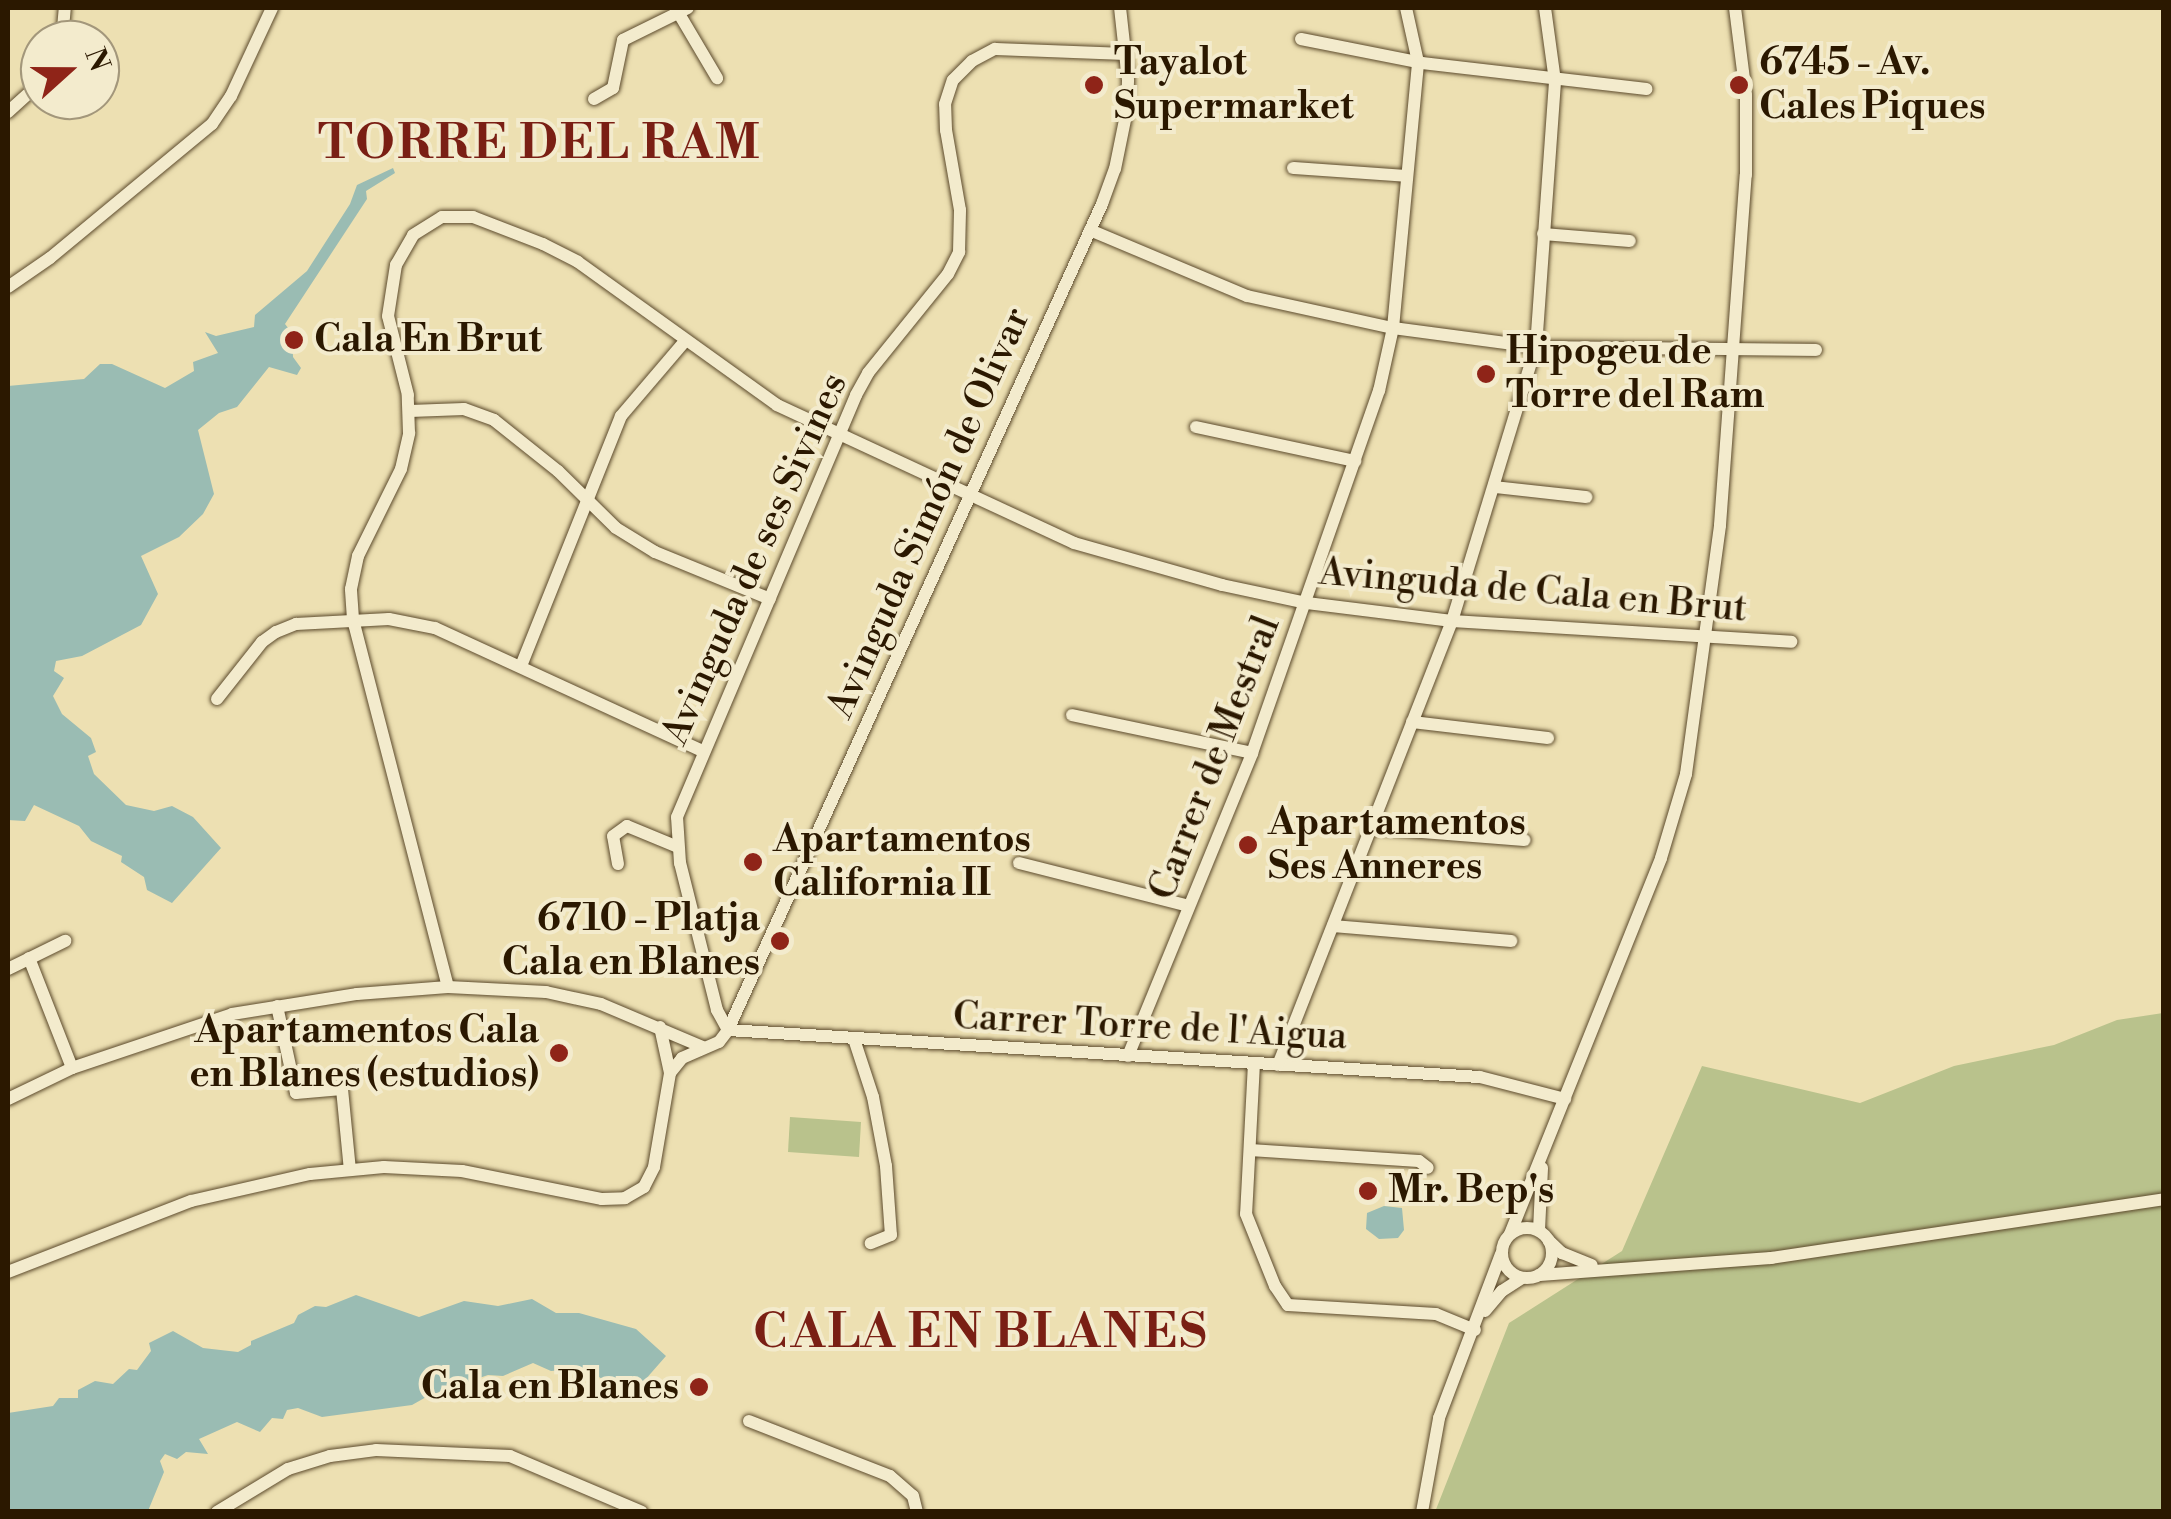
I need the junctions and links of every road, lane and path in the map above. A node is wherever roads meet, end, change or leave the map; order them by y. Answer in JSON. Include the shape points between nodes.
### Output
{"nodes":[{"id":1,"x":272,"y":8,"type":"edge"},
{"id":2,"x":1120,"y":8,"type":"edge"},
{"id":3,"x":1406,"y":8,"type":"edge"},
{"id":4,"x":1544,"y":8,"type":"edge"},
{"id":5,"x":1735,"y":8,"type":"edge"},
{"id":6,"x":683,"y":10,"type":"edge"},
{"id":7,"x":1301,"y":39,"type":"dead end"},
{"id":8,"x":1126,"y":54,"type":"junction"},
{"id":9,"x":1418,"y":62,"type":"junction"},
{"id":10,"x":717,"y":78,"type":"dead end"},
{"id":11,"x":1556,"y":81,"type":"junction"},
{"id":12,"x":1646,"y":90,"type":"dead end"},
{"id":13,"x":594,"y":99,"type":"dead end"},
{"id":14,"x":1293,"y":168,"type":"dead end"},
{"id":15,"x":1408,"y":176,"type":"junction"},
{"id":16,"x":1090,"y":230,"type":"junction"},
{"id":17,"x":1543,"y":234,"type":"junction"},
{"id":18,"x":1630,"y":242,"type":"dead end"},
{"id":19,"x":8,"y":287,"type":"edge"},
{"id":20,"x":1393,"y":328,"type":"junction"},
{"id":21,"x":685,"y":341,"type":"junction"},
{"id":22,"x":1536,"y":347,"type":"junction"},
{"id":23,"x":1733,"y":350,"type":"junction"},
{"id":24,"x":1816,"y":350,"type":"dead end"},
{"id":25,"x":410,"y":411,"type":"junction"},
{"id":26,"x":1196,"y":427,"type":"dead end"},
{"id":27,"x":842,"y":438,"type":"junction"},
{"id":28,"x":1355,"y":462,"type":"junction"},
{"id":29,"x":1495,"y":486,"type":"junction"},
{"id":30,"x":968,"y":495,"type":"junction"},
{"id":31,"x":1586,"y":497,"type":"dead end"},
{"id":32,"x":585,"y":498,"type":"junction"},
{"id":33,"x":770,"y":599,"type":"junction"},
{"id":34,"x":1308,"y":603,"type":"junction"},
{"id":35,"x":353,"y":619,"type":"junction"},
{"id":36,"x":1452,"y":620,"type":"junction"},
{"id":37,"x":1708,"y":638,"type":"junction"},
{"id":38,"x":1791,"y":642,"type":"dead end"},
{"id":39,"x":521,"y":666,"type":"junction"},
{"id":40,"x":217,"y":699,"type":"dead end"},
{"id":41,"x":1072,"y":715,"type":"dead end"},
{"id":42,"x":1412,"y":722,"type":"junction"},
{"id":43,"x":1548,"y":738,"type":"dead end"},
{"id":44,"x":703,"y":751,"type":"junction"},
{"id":45,"x":1252,"y":753,"type":"junction"},
{"id":46,"x":1371,"y":828,"type":"junction"},
{"id":47,"x":1526,"y":840,"type":"dead end"},
{"id":48,"x":678,"y":847,"type":"junction"},
{"id":49,"x":1019,"y":863,"type":"dead end"},
{"id":50,"x":618,"y":864,"type":"dead end"},
{"id":51,"x":1190,"y":906,"type":"junction"},
{"id":52,"x":1332,"y":926,"type":"junction"},
{"id":53,"x":1511,"y":940,"type":"dead end"},
{"id":54,"x":65,"y":941,"type":"dead end"},
{"id":55,"x":29,"y":958,"type":"junction"},
{"id":56,"x":8,"y":969,"type":"edge"},
{"id":57,"x":448,"y":987,"type":"junction"},
{"id":58,"x":276,"y":1006,"type":"junction"},
{"id":59,"x":660,"y":1028,"type":"junction"},
{"id":60,"x":728,"y":1030,"type":"junction"},
{"id":61,"x":854,"y":1039,"type":"junction"},
{"id":62,"x":703,"y":1047,"type":"junction"},
{"id":63,"x":1128,"y":1056,"type":"junction"},
{"id":64,"x":1254,"y":1063,"type":"junction"},
{"id":65,"x":1278,"y":1065,"type":"junction"},
{"id":66,"x":72,"y":1068,"type":"junction"},
{"id":67,"x":670,"y":1073,"type":"junction"},
{"id":68,"x":1565,"y":1099,"type":"junction"},
{"id":69,"x":8,"y":1100,"type":"edge"},
{"id":70,"x":1250,"y":1150,"type":"junction"},
{"id":71,"x":1543,"y":1157,"type":"junction"},
{"id":72,"x":1428,"y":1168,"type":"dead end"},
{"id":73,"x":350,"y":1170,"type":"junction"},
{"id":74,"x":2164,"y":1199,"type":"edge"},
{"id":75,"x":1510,"y":1234,"type":"junction"},
{"id":76,"x":1544,"y":1235,"type":"junction"},
{"id":77,"x":871,"y":1243,"type":"dead end"},
{"id":78,"x":1501,"y":1254,"type":"junction"},
{"id":79,"x":1599,"y":1268,"type":"junction"},
{"id":80,"x":8,"y":1272,"type":"edge"},
{"id":81,"x":1539,"y":1275,"type":"junction"},
{"id":82,"x":1522,"y":1278,"type":"junction"},
{"id":83,"x":1477,"y":1323,"type":"junction"},
{"id":84,"x":750,"y":1421,"type":"dead end"},
{"id":85,"x":217,"y":1512,"type":"edge"},
{"id":86,"x":642,"y":1512,"type":"edge"},
{"id":87,"x":918,"y":1512,"type":"edge"},
{"id":88,"x":1422,"y":1512,"type":"edge"}],
"edges":[{"from":1,"to":19,"type":"street","via":[[212,124]]},
{"from":2,"to":8,"type":"street","name":"Avinguda Simón de Olivar"},
{"from":3,"to":9,"type":"street","name":"Carrer de Mestral"},
{"from":4,"to":11,"type":"street"},
{"from":5,"to":23,"type":"street","via":[[1746,95],[1746,175]]},
{"from":6,"to":10,"type":"street"},
{"from":6,"to":13,"type":"street","via":[[623,40],[613,88]]},
{"from":7,"to":9,"type":"street"},
{"from":8,"to":16,"type":"street","name":"Avinguda Simón de Olivar","via":[[1123,137]]},
{"from":8,"to":27,"type":"street","name":"Avinguda de ses Sivines","via":[[995,49],[953,80],[945,117],[960,210],[959,252],[868,373]]},
{"from":9,"to":11,"type":"street"},
{"from":9,"to":15,"type":"street","name":"Carrer de Mestral"},
{"from":11,"to":12,"type":"street"},
{"from":11,"to":17,"type":"street"},
{"from":14,"to":15,"type":"street"},
{"from":15,"to":20,"type":"street","name":"Carrer de Mestral"},
{"from":16,"to":20,"type":"street","via":[[1247,296]]},
{"from":16,"to":30,"type":"street","name":"Avinguda Simón de Olivar"},
{"from":17,"to":18,"type":"street"},
{"from":17,"to":22,"type":"street"},
{"from":20,"to":22,"type":"street"},
{"from":20,"to":28,"type":"street","name":"Carrer de Mestral"},
{"from":21,"to":25,"type":"street","name":"Avinguda de Cala en Brut","via":[[543,244],[473,217],[442,218],[407,242],[390,296],[393,343]]},
{"from":21,"to":27,"type":"street","name":"Avinguda de Cala en Brut","via":[[777,405]]},
{"from":21,"to":32,"type":"street","via":[[621,416]]},
{"from":22,"to":23,"type":"street"},
{"from":22,"to":29,"type":"street"},
{"from":23,"to":24,"type":"street"},
{"from":23,"to":37,"type":"street"},
{"from":25,"to":32,"type":"street","via":[[464,410],[494,420]]},
{"from":25,"to":35,"type":"street","name":"Avinguda de Cala en Brut","via":[[401,469],[358,556]]},
{"from":26,"to":28,"type":"street"},
{"from":27,"to":30,"type":"street","name":"Avinguda de Cala en Brut"},
{"from":27,"to":33,"type":"street","name":"Avinguda de ses Sivines"},
{"from":28,"to":34,"type":"street","name":"Carrer de Mestral"},
{"from":29,"to":31,"type":"street"},
{"from":29,"to":36,"type":"street"},
{"from":30,"to":34,"type":"street","name":"Avinguda de Cala en Brut","via":[[1074,542]]},
{"from":30,"to":60,"type":"street","name":"Avinguda Simón de Olivar"},
{"from":32,"to":33,"type":"street","via":[[655,552]]},
{"from":32,"to":39,"type":"street"},
{"from":33,"to":44,"type":"street","name":"Avinguda de ses Sivines"},
{"from":34,"to":36,"type":"street","name":"Avinguda de Cala en Brut"},
{"from":34,"to":45,"type":"street","name":"Carrer de Mestral"},
{"from":35,"to":39,"type":"street","via":[[435,628]]},
{"from":35,"to":40,"type":"street","via":[[276,632]]},
{"from":35,"to":57,"type":"street","name":"Avinguda de Cala en Brut"},
{"from":36,"to":37,"type":"street","name":"Avinguda de Cala en Brut"},
{"from":36,"to":42,"type":"street"},
{"from":37,"to":38,"type":"street","name":"Avinguda de Cala en Brut"},
{"from":37,"to":68,"type":"street","via":[[1686,774],[1662,858]]},
{"from":39,"to":44,"type":"street"},
{"from":41,"to":45,"type":"street"},
{"from":42,"to":43,"type":"street"},
{"from":42,"to":46,"type":"street"},
{"from":44,"to":48,"type":"street","name":"Avinguda de ses Sivines","via":[[677,817]]},
{"from":45,"to":51,"type":"street","name":"Carrer de Mestral"},
{"from":46,"to":47,"type":"street"},
{"from":46,"to":52,"type":"street"},
{"from":48,"to":50,"type":"street","via":[[627,826],[613,836]]},
{"from":48,"to":60,"type":"street","name":"Avinguda de ses Sivines"},
{"from":49,"to":51,"type":"street"},
{"from":51,"to":63,"type":"street","name":"Carrer de Mestral"},
{"from":52,"to":53,"type":"street"},
{"from":52,"to":65,"type":"street"},
{"from":54,"to":55,"type":"street"},
{"from":55,"to":56,"type":"street"},
{"from":55,"to":66,"type":"street"},
{"from":57,"to":58,"type":"street"},
{"from":57,"to":59,"type":"street","via":[[546,992],[601,1004]]},
{"from":58,"to":66,"type":"street","via":[[187,1026]]},
{"from":58,"to":73,"type":"street","via":[[296,1093],[342,1089]]},
{"from":59,"to":62,"type":"street"},
{"from":59,"to":67,"type":"street"},
{"from":60,"to":61,"type":"street","name":"Carrer Torre de l'Aigua"},
{"from":60,"to":62,"type":"street","via":[[720,1042]]},
{"from":61,"to":63,"type":"street","name":"Carrer Torre de l'Aigua"},
{"from":61,"to":77,"type":"street","via":[[886,1166],[891,1235]]},
{"from":62,"to":67,"type":"street"},
{"from":63,"to":64,"type":"street","name":"Carrer Torre de l'Aigua"},
{"from":64,"to":65,"type":"street","name":"Carrer Torre de l'Aigua"},
{"from":64,"to":70,"type":"street"},
{"from":65,"to":68,"type":"street","name":"Carrer Torre de l'Aigua","via":[[1480,1077]]},
{"from":66,"to":69,"type":"street"},
{"from":67,"to":73,"type":"street","via":[[654,1167],[644,1187],[625,1198],[570,1194],[462,1171]]},
{"from":68,"to":71,"type":"street"},
{"from":70,"to":72,"type":"street","via":[[1419,1161]]},
{"from":70,"to":83,"type":"street","via":[[1246,1214],[1288,1305],[1436,1314]]},
{"from":71,"to":75,"type":"street"},
{"from":71,"to":76,"type":"street"},
{"from":73,"to":80,"type":"street","via":[[191,1201]]},
{"from":74,"to":79,"type":"street","via":[[1771,1258]]},
{"from":75,"to":76,"type":"street","via":[[1526,1227]]},
{"from":75,"to":78,"type":"street"},
{"from":76,"to":79,"type":"street","via":[[1562,1254]]},
{"from":76,"to":81,"type":"street","via":[[1552,1258]]},
{"from":78,"to":82,"type":"street"},
{"from":78,"to":83,"type":"street"},
{"from":79,"to":81,"type":"street"},
{"from":81,"to":82,"type":"street"},
{"from":82,"to":83,"type":"street"},
{"from":83,"to":88,"type":"street","via":[[1440,1418]]},
{"from":84,"to":87,"type":"street","via":[[890,1476],[906,1488]]},
{"from":85,"to":86,"type":"street","via":[[288,1470],[376,1450],[510,1456]]}]}
